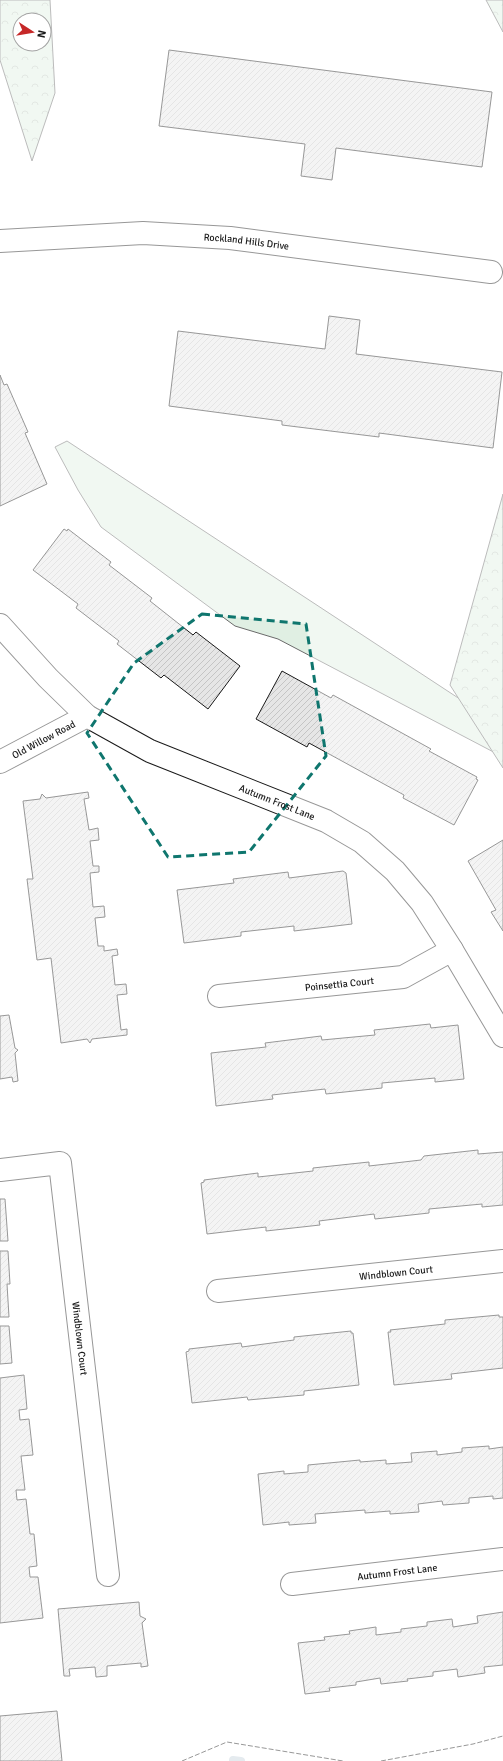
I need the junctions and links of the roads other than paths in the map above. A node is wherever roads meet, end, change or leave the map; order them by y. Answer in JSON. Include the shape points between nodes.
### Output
{"nodes":[{"id":1,"x":0,"y":241,"type":"edge"},
{"id":2,"x":491,"y":272,"type":"dead end"},
{"id":3,"x":0,"y":625,"type":"edge"},
{"id":4,"x":87,"y":716,"type":"junction"},
{"id":5,"x":0,"y":762,"type":"edge"},
{"id":6,"x":452,"y":950,"type":"junction"},
{"id":7,"x":219,"y":996,"type":"dead end"},
{"id":8,"x":503,"y":1036,"type":"edge"},
{"id":9,"x":0,"y":1170,"type":"edge"},
{"id":10,"x":503,"y":1260,"type":"edge"},
{"id":11,"x":218,"y":1291,"type":"dead end"},
{"id":12,"x":503,"y":1559,"type":"edge"},
{"id":13,"x":108,"y":1575,"type":"dead end"},
{"id":14,"x":292,"y":1584,"type":"dead end"}],
"edges":[{"from":1,"to":2,"type":"street","name":"Rockland Hills Drive","via":[[143,232],[230,238]]},
{"from":3,"to":4,"type":"street","name":"Autumn Frost Lane"},
{"from":4,"to":5,"type":"street","name":"Old Willow Road"},
{"from":4,"to":6,"type":"street","name":"Autumn Frost Lane","via":[[150,751],[326,821],[362,842],[395,871],[422,903]]},
{"from":6,"to":7,"type":"street","name":"Poinsettia Court","via":[[403,977]]},
{"from":6,"to":8,"type":"street","name":"Autumn Frost Lane"},
{"from":9,"to":13,"type":"street","name":"Windblown Court","via":[[60,1163]]},
{"from":10,"to":11,"type":"street","name":"Windblown Court"},
{"from":12,"to":14,"type":"street","name":"Autumn Frost Lane"}]}
